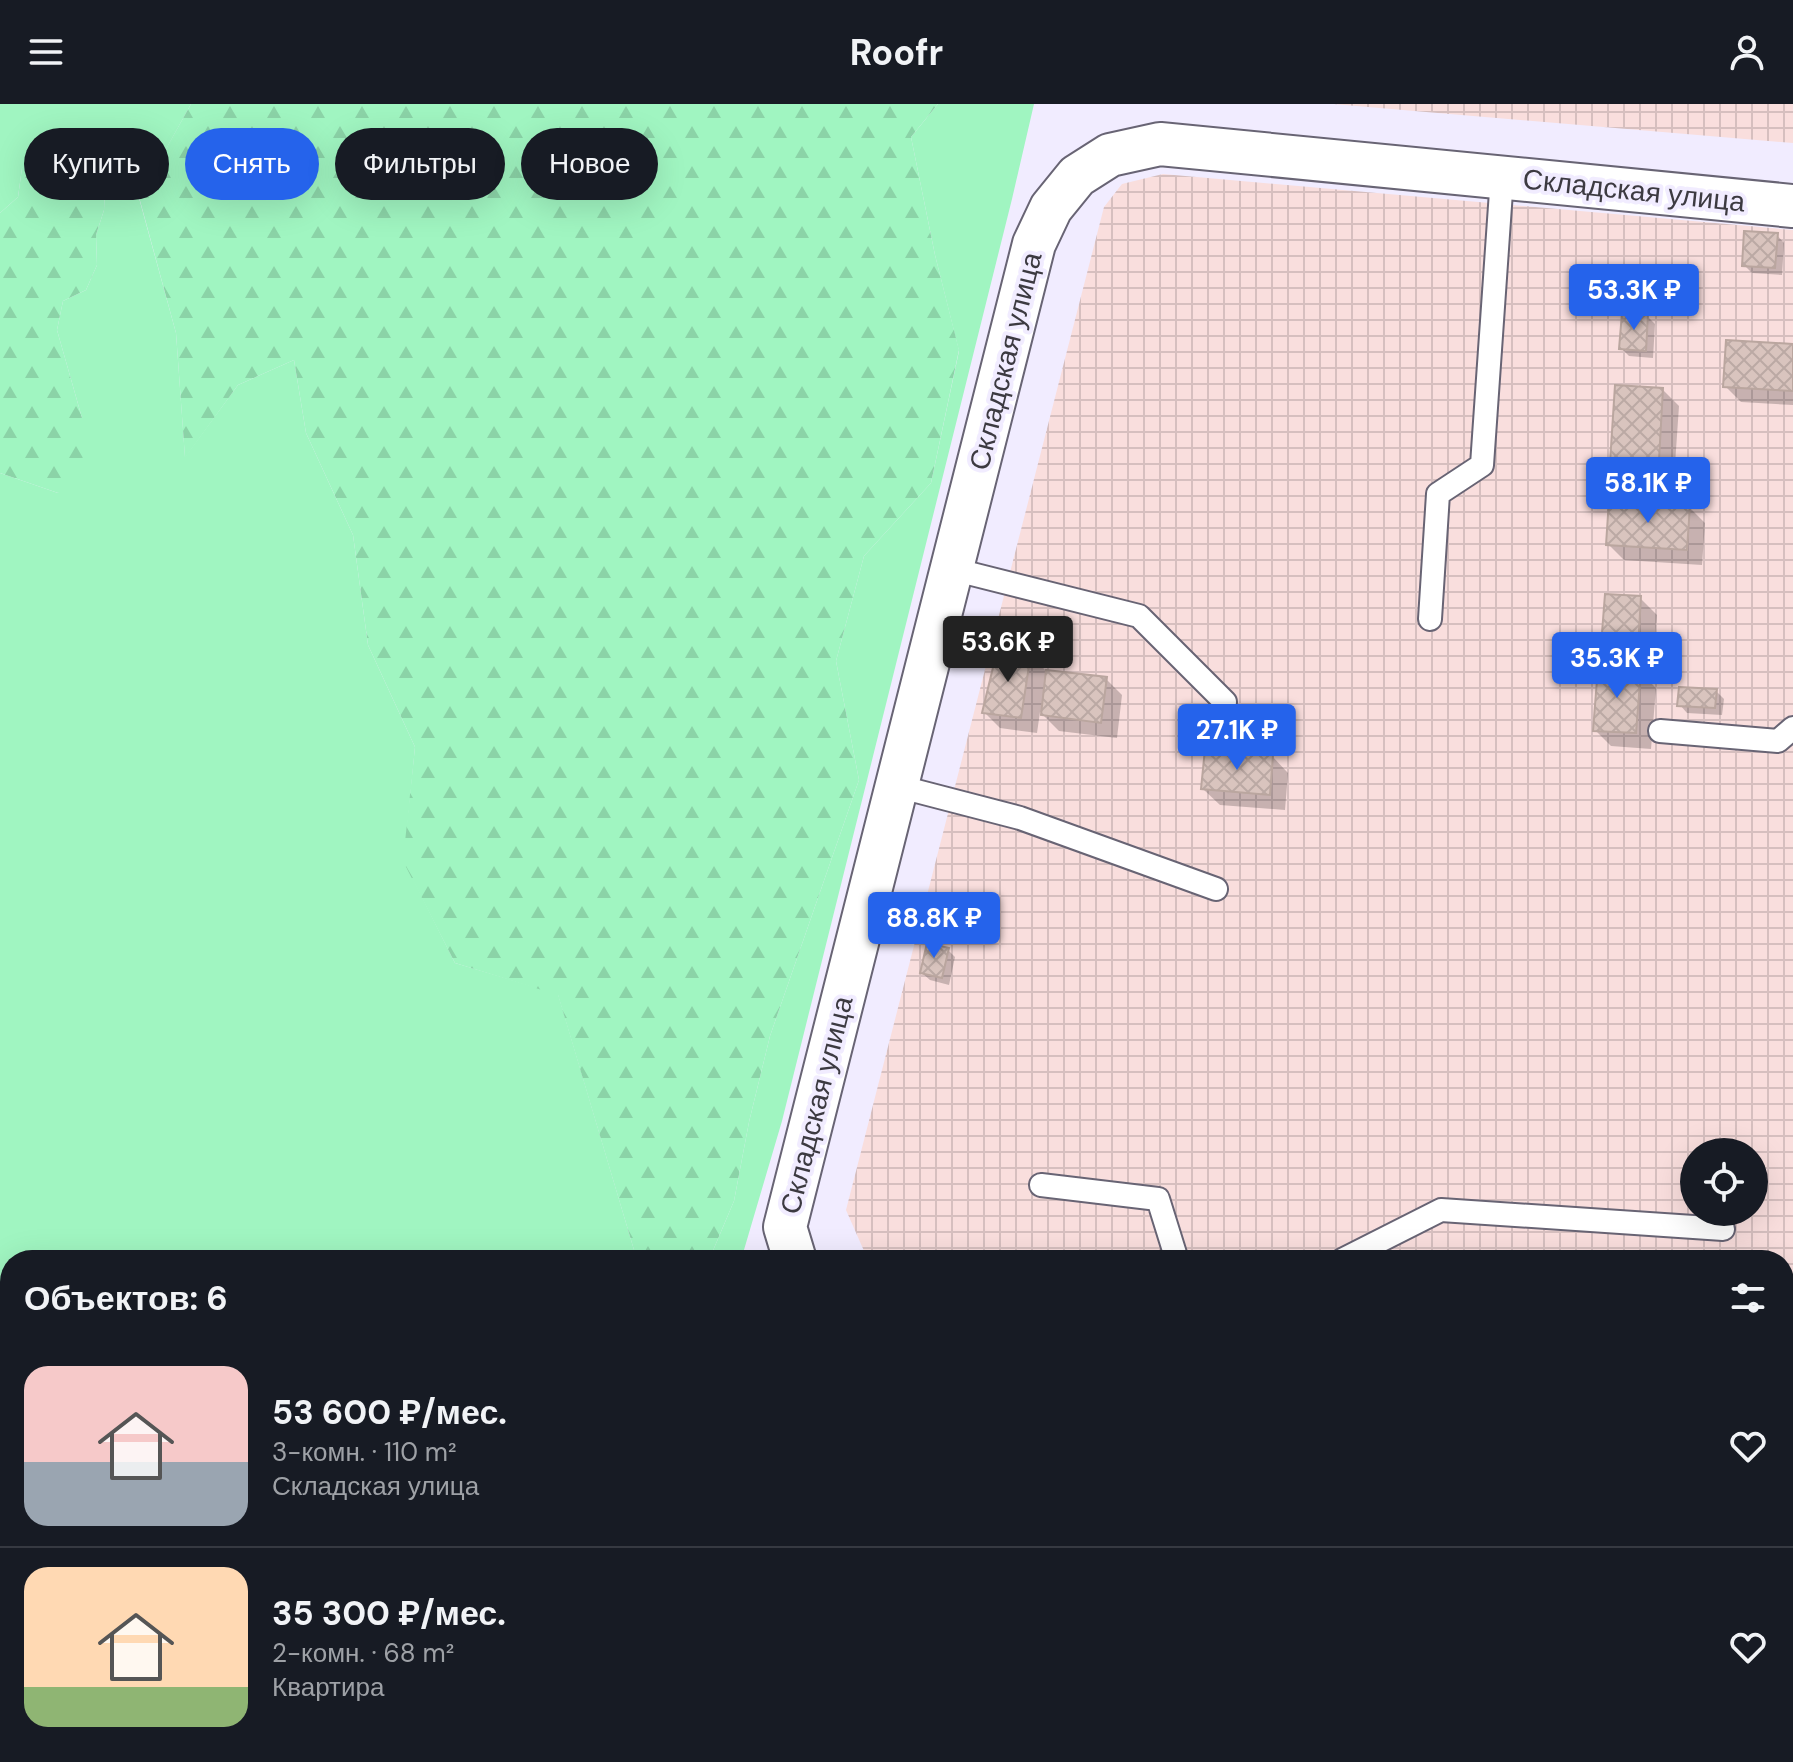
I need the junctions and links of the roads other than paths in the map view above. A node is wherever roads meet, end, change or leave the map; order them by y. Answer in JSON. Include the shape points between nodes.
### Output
{"nodes":[{"id":1,"x":1502,"y":177,"type":"junction"},
{"id":2,"x":1793,"y":206,"type":"edge"},
{"id":3,"x":952,"y":569,"type":"junction"},
{"id":4,"x":1430,"y":619,"type":"dead end"},
{"id":5,"x":1225,"y":702,"type":"dead end"},
{"id":6,"x":1793,"y":728,"type":"edge"},
{"id":7,"x":1660,"y":731,"type":"dead end"},
{"id":8,"x":897,"y":786,"type":"junction"},
{"id":9,"x":1216,"y":889,"type":"dead end"},
{"id":10,"x":1041,"y":1185,"type":"dead end"},
{"id":11,"x":1723,"y":1229,"type":"dead end"},
{"id":12,"x":792,"y":1250,"type":"edge"},
{"id":13,"x":1174,"y":1250,"type":"edge"},
{"id":14,"x":1362,"y":1250,"type":"edge"}],
"edges":[{"from":1,"to":2,"type":"street","name":"Складская улица"},
{"from":1,"to":3,"type":"street","name":"Складская улица","via":[[1160,144],[1110,155],[1077,176],[1051,208],[1034,244]]},
{"from":1,"to":4,"type":"lane","via":[[1482,465],[1438,494]]},
{"from":3,"to":5,"type":"lane","via":[[1139,616]]},
{"from":3,"to":8,"type":"street","name":"Складская улица"},
{"from":6,"to":7,"type":"lane","via":[[1778,741]]},
{"from":8,"to":9,"type":"lane","via":[[1020,818]]},
{"from":8,"to":12,"type":"street","name":"Складская улица","via":[[785,1227]]},
{"from":10,"to":13,"type":"lane","via":[[1158,1199]]},
{"from":11,"to":14,"type":"lane","via":[[1441,1210]]}]}
